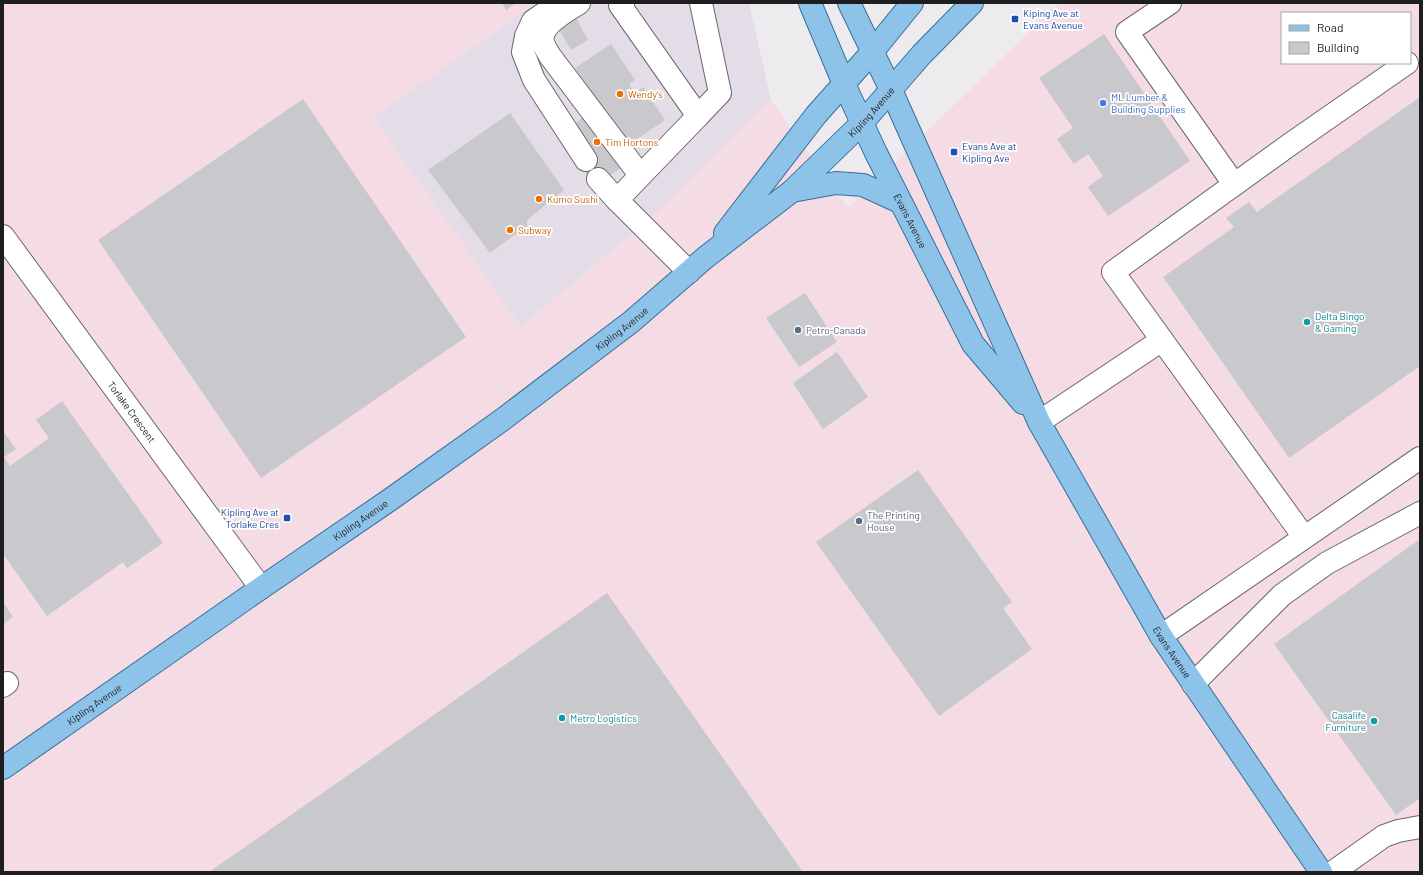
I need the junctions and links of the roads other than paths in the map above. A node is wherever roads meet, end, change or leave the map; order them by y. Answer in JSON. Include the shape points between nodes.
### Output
{"nodes":[{"id":1,"x":559,"y":3,"type":"edge"},
{"id":2,"x":579,"y":3,"type":"edge"},
{"id":3,"x":701,"y":3,"type":"edge"},
{"id":4,"x":810,"y":3,"type":"edge"},
{"id":5,"x":849,"y":3,"type":"edge"},
{"id":6,"x":912,"y":3,"type":"edge"},
{"id":7,"x":972,"y":3,"type":"edge"},
{"id":8,"x":1170,"y":3,"type":"edge"},
{"id":9,"x":620,"y":4,"type":"edge"},
{"id":10,"x":873,"y":51,"type":"junction"},
{"id":11,"x":1420,"y":54,"type":"edge"},
{"id":12,"x":1411,"y":60,"type":"edge"},
{"id":13,"x":1407,"y":64,"type":"edge"},
{"id":14,"x":844,"y":84,"type":"junction"},
{"id":15,"x":891,"y":90,"type":"junction"},
{"id":16,"x":698,"y":116,"type":"junction"},
{"id":17,"x":862,"y":123,"type":"junction"},
{"id":18,"x":586,"y":160,"type":"dead end"},
{"id":19,"x":640,"y":175,"type":"junction"},
{"id":20,"x":598,"y":179,"type":"dead end"},
{"id":21,"x":1234,"y":184,"type":"junction"},
{"id":22,"x":792,"y":191,"type":"junction"},
{"id":23,"x":618,"y":200,"type":"junction"},
{"id":24,"x":900,"y":202,"type":"junction"},
{"id":25,"x":3,"y":236,"type":"edge"},
{"id":26,"x":706,"y":257,"type":"junction"},
{"id":27,"x":689,"y":272,"type":"junction"},
{"id":28,"x":1162,"y":340,"type":"junction"},
{"id":29,"x":1039,"y":422,"type":"junction"},
{"id":30,"x":1420,"y":458,"type":"edge"},
{"id":31,"x":1420,"y":513,"type":"edge"},
{"id":32,"x":1304,"y":537,"type":"junction"},
{"id":33,"x":260,"y":588,"type":"junction"},
{"id":34,"x":1161,"y":636,"type":"junction"},
{"id":35,"x":1193,"y":684,"type":"junction"},
{"id":36,"x":3,"y":768,"type":"edge"},
{"id":37,"x":1420,"y":827,"type":"edge"},
{"id":38,"x":1321,"y":872,"type":"edge"},
{"id":39,"x":1333,"y":872,"type":"edge"}],
"edges":[{"from":1,"to":18,"type":"street","via":[[533,21],[526,36],[523,52],[534,80]]},
{"from":2,"to":19,"type":"street","via":[[545,28],[543,42],[550,56]]},
{"from":3,"to":16,"type":"street","via":[[720,93]]},
{"from":4,"to":14,"type":"main road","name":"Evans Avenue"},
{"from":5,"to":10,"type":"main road","name":"Evans Avenue"},
{"from":6,"to":10,"type":"main road","name":"Kipling Avenue"},
{"from":7,"to":15,"type":"main road","name":"Kipling Avenue"},
{"from":8,"to":21,"type":"street","via":[[1127,32]]},
{"from":9,"to":16,"type":"street"},
{"from":10,"to":14,"type":"main road","name":"Kipling Avenue"},
{"from":10,"to":15,"type":"main road","name":"Evans Avenue"},
{"from":11,"to":12,"type":"street"},
{"from":13,"to":21,"type":"street"},
{"from":14,"to":17,"type":"main road","name":"Evans Avenue"},
{"from":14,"to":26,"type":"main road","name":"Kipling Avenue","via":[[816,115]]},
{"from":15,"to":17,"type":"main road","name":"Kipling Avenue"},
{"from":15,"to":29,"type":"main road","name":"Evans Avenue"},
{"from":16,"to":19,"type":"street"},
{"from":17,"to":22,"type":"main road","name":"Kipling Avenue"},
{"from":17,"to":24,"type":"main road","name":"Evans Avenue"},
{"from":19,"to":23,"type":"street"},
{"from":20,"to":23,"type":"street"},
{"from":21,"to":28,"type":"street","via":[[1113,272]]},
{"from":22,"to":24,"type":"main road","via":[[836,183],[863,185]]},
{"from":22,"to":26,"type":"main road","name":"Kipling Avenue"},
{"from":23,"to":27,"type":"street"},
{"from":24,"to":29,"type":"main road","name":"Evans Avenue","via":[[973,344]]},
{"from":25,"to":33,"type":"street","name":"Torlake Crescent"},
{"from":26,"to":27,"type":"main road","name":"Kipling Avenue"},
{"from":27,"to":33,"type":"main road","name":"Kipling Avenue","via":[[631,322],[502,420]]},
{"from":28,"to":29,"type":"street"},
{"from":28,"to":32,"type":"street"},
{"from":29,"to":34,"type":"main road","name":"Evans Avenue"},
{"from":30,"to":32,"type":"street"},
{"from":31,"to":35,"type":"street","via":[[1327,563],[1282,595]]},
{"from":32,"to":34,"type":"street"},
{"from":33,"to":36,"type":"main road","name":"Kipling Avenue"},
{"from":34,"to":35,"type":"main road","name":"Evans Avenue"},
{"from":35,"to":38,"type":"main road","name":"Evans Avenue"},
{"from":37,"to":39,"type":"street","via":[[1384,836]]}]}
